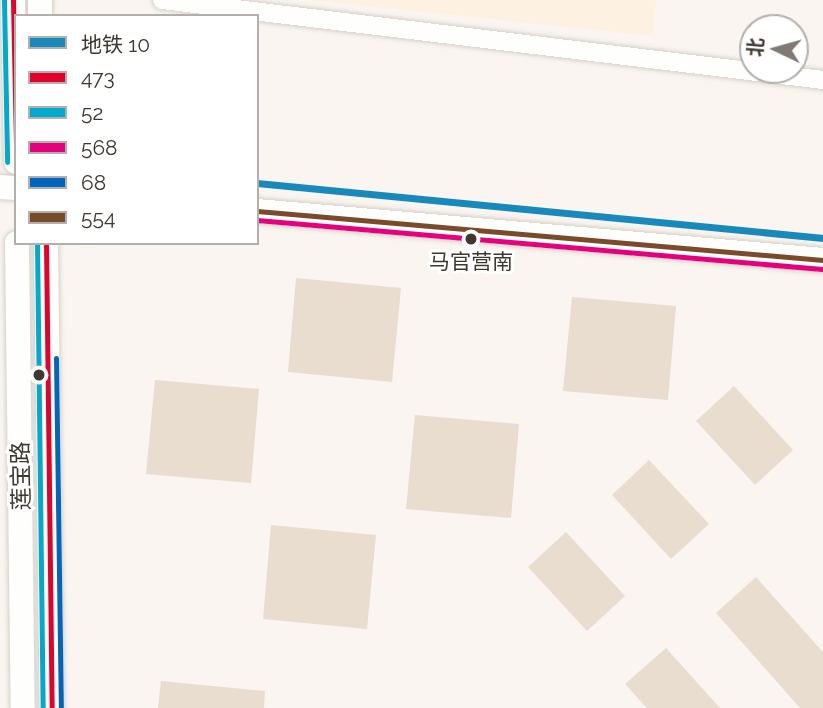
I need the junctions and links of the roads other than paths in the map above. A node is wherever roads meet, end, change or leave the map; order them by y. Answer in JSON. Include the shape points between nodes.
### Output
{"nodes":[{"id":1,"x":13,"y":0,"type":"edge"},
{"id":2,"x":162,"y":0,"type":"edge"},
{"id":3,"x":14,"y":54,"type":"edge"},
{"id":4,"x":823,"y":80,"type":"edge"},
{"id":5,"x":259,"y":211,"type":"edge"},
{"id":6,"x":18,"y":245,"type":"edge"},
{"id":7,"x":46,"y":245,"type":"edge"},
{"id":8,"x":823,"y":260,"type":"edge"},
{"id":9,"x":23,"y":708,"type":"edge"},
{"id":10,"x":52,"y":708,"type":"edge"}],
"edges":[{"from":1,"to":3,"type":"main road"},
{"from":2,"to":4,"type":"street"},
{"from":5,"to":8,"type":"main road"},
{"from":6,"to":9,"type":"main road","name":"莲宝路"},
{"from":7,"to":10,"type":"main road","name":"莲宝路"}]}
